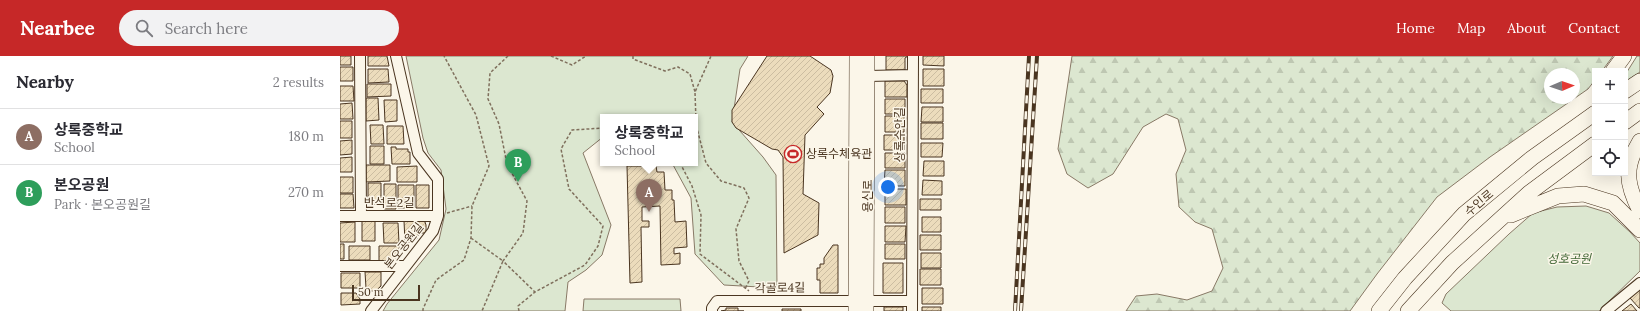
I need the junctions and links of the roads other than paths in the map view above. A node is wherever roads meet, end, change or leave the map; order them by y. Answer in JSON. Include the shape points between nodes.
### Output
{"nodes":[{"id":1,"x":360,"y":56,"type":"edge"},
{"id":2,"x":396,"y":56,"type":"edge"},
{"id":3,"x":856,"y":56,"type":"edge"},
{"id":4,"x":868,"y":56,"type":"edge"},
{"id":5,"x":913,"y":56,"type":"edge"},
{"id":6,"x":1624,"y":56,"type":"edge"},
{"id":7,"x":1615,"y":68,"type":"edge"},
{"id":8,"x":913,"y":75,"type":"junction"},
{"id":9,"x":868,"y":76,"type":"junction"},
{"id":10,"x":1640,"y":81,"type":"edge"},
{"id":11,"x":1628,"y":89,"type":"edge"},
{"id":12,"x":1594,"y":104,"type":"edge"},
{"id":13,"x":1640,"y":111,"type":"edge"},
{"id":14,"x":1589,"y":117,"type":"edge"},
{"id":15,"x":1628,"y":120,"type":"edge"},
{"id":16,"x":1640,"y":141,"type":"edge"},
{"id":17,"x":1592,"y":146,"type":"edge"},
{"id":18,"x":1640,"y":211,"type":"edge"},
{"id":19,"x":340,"y":216,"type":"edge"},
{"id":20,"x":361,"y":216,"type":"junction"},
{"id":21,"x":438,"y":216,"type":"junction"},
{"id":22,"x":1499,"y":220,"type":"junction"},
{"id":23,"x":1640,"y":230,"type":"edge"},
{"id":24,"x":340,"y":266,"type":"edge"},
{"id":25,"x":405,"y":266,"type":"junction"},
{"id":26,"x":1640,"y":283,"type":"edge"},
{"id":27,"x":810,"y":300,"type":"junction"},
{"id":28,"x":752,"y":306,"type":"edge"},
{"id":29,"x":861,"y":306,"type":"edge"},
{"id":30,"x":912,"y":306,"type":"edge"},
{"id":31,"x":371,"y":311,"type":"edge"},
{"id":32,"x":712,"y":311,"type":"edge"},
{"id":33,"x":809,"y":311,"type":"edge"},
{"id":34,"x":1379,"y":311,"type":"edge"},
{"id":35,"x":1408,"y":311,"type":"edge"},
{"id":36,"x":1606,"y":311,"type":"edge"}],
"edges":[{"from":1,"to":20,"type":"street"},
{"from":2,"to":21,"type":"street","name":"본오공원길","via":[[418,153],[438,179]]},
{"from":3,"to":29,"type":"main road","name":"용신로"},
{"from":4,"to":9,"type":"main road","name":"용신로"},
{"from":5,"to":8,"type":"street","name":"상록수안길"},
{"from":6,"to":7,"type":"highway"},
{"from":8,"to":9,"type":"street"},
{"from":8,"to":30,"type":"street","name":"상록수안길"},
{"from":9,"to":29,"type":"main road","name":"용신로"},
{"from":10,"to":11,"type":"highway"},
{"from":12,"to":14,"type":"highway"},
{"from":13,"to":15,"type":"highway"},
{"from":14,"to":34,"type":"highway","name":"수인로","via":[[1532,158],[1464,214],[1405,278]]},
{"from":16,"to":18,"type":"highway","via":[[1633,152],[1628,171],[1632,197]]},
{"from":17,"to":22,"type":"highway","via":[[1529,193]]},
{"from":19,"to":20,"type":"street","name":"반석로2길"},
{"from":20,"to":21,"type":"street","name":"반석로2길"},
{"from":21,"to":25,"type":"street","name":"본오공원길","via":[[433,231]]},
{"from":22,"to":23,"type":"highway","via":[[1558,196],[1584,194],[1613,203]]},
{"from":22,"to":35,"type":"highway","via":[[1452,263]]},
{"from":24,"to":25,"type":"street"},
{"from":25,"to":31,"type":"street","name":"본오공원길"},
{"from":26,"to":36,"type":"street"},
{"from":27,"to":28,"type":"street","name":"각골로4길"},
{"from":27,"to":29,"type":"street","name":"각골로4길"},
{"from":27,"to":33,"type":"street"},
{"from":28,"to":32,"type":"street","name":"각골로4길","via":[[717,301]]},
{"from":29,"to":30,"type":"street","name":"각골로4길"}]}
